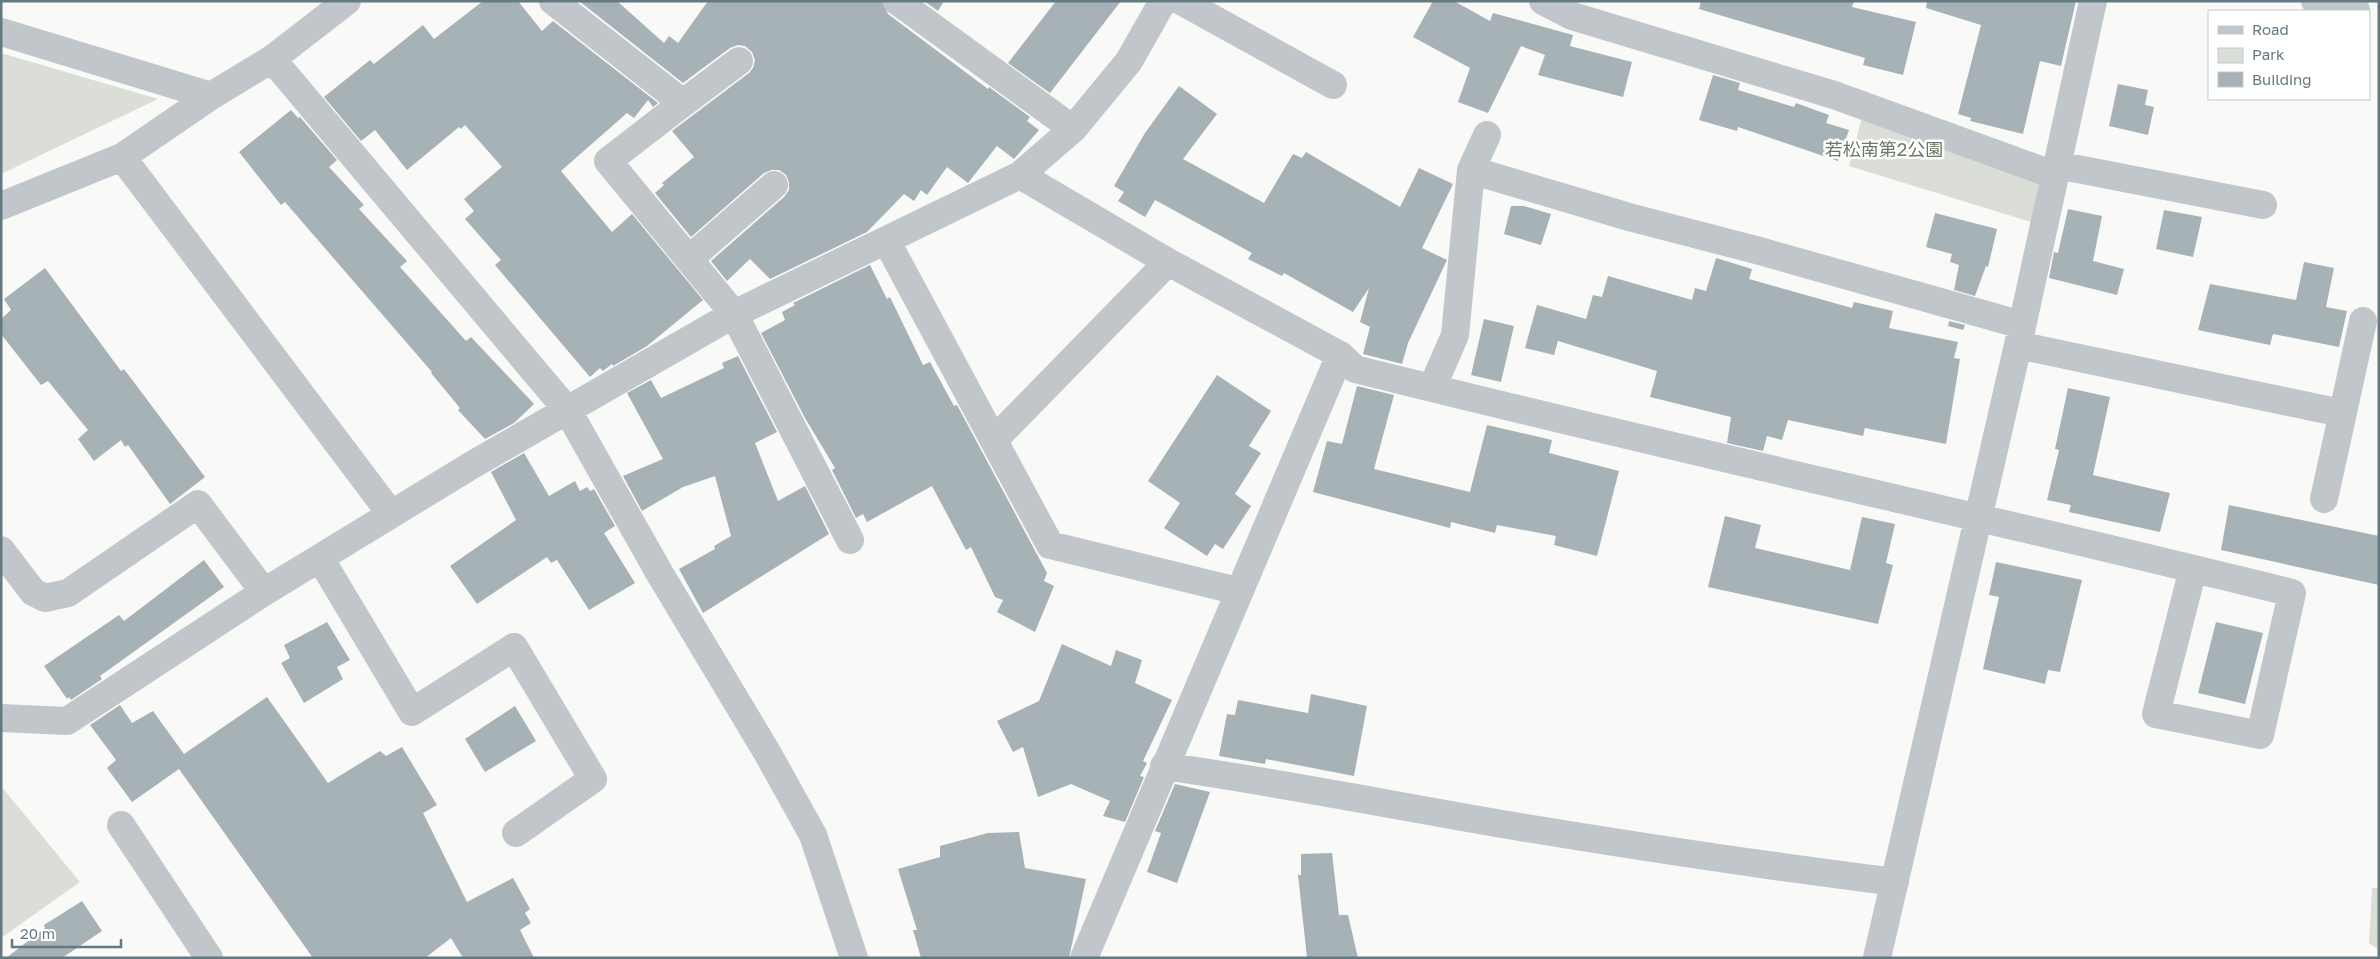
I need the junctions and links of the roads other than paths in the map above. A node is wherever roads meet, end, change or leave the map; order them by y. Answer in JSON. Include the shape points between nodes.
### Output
{"nodes":[{"id":1,"x":347,"y":1,"type":"edge"},
{"id":2,"x":553,"y":1,"type":"edge"},
{"id":3,"x":897,"y":1,"type":"edge"},
{"id":4,"x":1163,"y":1,"type":"edge"},
{"id":5,"x":1181,"y":1,"type":"edge"},
{"id":6,"x":1543,"y":1,"type":"edge"},
{"id":7,"x":2093,"y":1,"type":"edge"},
{"id":8,"x":2315,"y":1,"type":"edge"},
{"id":9,"x":2356,"y":10,"type":"dead end"},
{"id":10,"x":1,"y":32,"type":"edge"},
{"id":11,"x":272,"y":59,"type":"junction"},
{"id":12,"x":740,"y":61,"type":"dead end"},
{"id":13,"x":1333,"y":85,"type":"dead end"},
{"id":14,"x":212,"y":96,"type":"junction"},
{"id":15,"x":683,"y":103,"type":"junction"},
{"id":16,"x":1073,"y":129,"type":"junction"},
{"id":17,"x":1487,"y":135,"type":"dead end"},
{"id":18,"x":122,"y":157,"type":"junction"},
{"id":19,"x":1471,"y":170,"type":"junction"},
{"id":20,"x":2056,"y":170,"type":"junction"},
{"id":21,"x":1020,"y":175,"type":"junction"},
{"id":22,"x":774,"y":185,"type":"dead end"},
{"id":23,"x":2263,"y":205,"type":"dead end"},
{"id":24,"x":1,"y":206,"type":"edge"},
{"id":25,"x":886,"y":240,"type":"junction"},
{"id":26,"x":689,"y":259,"type":"junction"},
{"id":27,"x":1168,"y":262,"type":"junction"},
{"id":28,"x":734,"y":314,"type":"junction"},
{"id":29,"x":2363,"y":320,"type":"dead end"},
{"id":30,"x":2020,"y":335,"type":"junction"},
{"id":31,"x":1340,"y":355,"type":"junction"},
{"id":32,"x":1432,"y":388,"type":"junction"},
{"id":33,"x":568,"y":411,"type":"junction"},
{"id":34,"x":2341,"y":413,"type":"junction"},
{"id":35,"x":994,"y":440,"type":"junction"},
{"id":36,"x":2324,"y":499,"type":"dead end"},
{"id":37,"x":391,"y":514,"type":"junction"},
{"id":38,"x":1978,"y":517,"type":"junction"},
{"id":39,"x":850,"y":540,"type":"dead end"},
{"id":40,"x":1,"y":550,"type":"edge"},
{"id":41,"x":320,"y":558,"type":"junction"},
{"id":42,"x":2193,"y":569,"type":"junction"},
{"id":43,"x":1238,"y":591,"type":"junction"},
{"id":44,"x":264,"y":592,"type":"junction"},
{"id":45,"x":1,"y":718,"type":"edge"},
{"id":46,"x":1164,"y":766,"type":"junction"},
{"id":47,"x":121,"y":825,"type":"dead end"},
{"id":48,"x":516,"y":833,"type":"dead end"},
{"id":49,"x":1895,"y":882,"type":"junction"},
{"id":50,"x":209,"y":958,"type":"edge"},
{"id":51,"x":854,"y":958,"type":"edge"},
{"id":52,"x":1084,"y":958,"type":"edge"},
{"id":53,"x":1877,"y":958,"type":"edge"}],
"edges":[{"from":1,"to":11,"type":"street"},
{"from":2,"to":15,"type":"street"},
{"from":3,"to":16,"type":"street"},
{"from":4,"to":16,"type":"street","via":[[1129,61]]},
{"from":5,"to":13,"type":"street"},
{"from":6,"to":20,"type":"street","via":[[1572,16],[1834,95]]},
{"from":7,"to":20,"type":"street"},
{"from":8,"to":9,"type":"street"},
{"from":10,"to":14,"type":"street"},
{"from":11,"to":14,"type":"street"},
{"from":11,"to":33,"type":"street"},
{"from":12,"to":15,"type":"street"},
{"from":14,"to":18,"type":"street"},
{"from":15,"to":26,"type":"street","via":[[608,161]]},
{"from":16,"to":21,"type":"street"},
{"from":17,"to":19,"type":"street"},
{"from":18,"to":24,"type":"street"},
{"from":18,"to":37,"type":"street"},
{"from":19,"to":30,"type":"street","via":[[1628,217],[1765,252]]},
{"from":19,"to":32,"type":"street","via":[[1455,335]]},
{"from":20,"to":23,"type":"street"},
{"from":20,"to":30,"type":"street"},
{"from":21,"to":25,"type":"street"},
{"from":21,"to":27,"type":"street"},
{"from":22,"to":26,"type":"street"},
{"from":25,"to":28,"type":"street"},
{"from":25,"to":35,"type":"street"},
{"from":26,"to":28,"type":"street"},
{"from":27,"to":31,"type":"street"},
{"from":27,"to":35,"type":"street"},
{"from":28,"to":33,"type":"street"},
{"from":28,"to":39,"type":"street"},
{"from":29,"to":34,"type":"street"},
{"from":30,"to":34,"type":"street"},
{"from":30,"to":38,"type":"street"},
{"from":31,"to":32,"type":"street","via":[[1355,369]]},
{"from":31,"to":43,"type":"street"},
{"from":32,"to":38,"type":"street"},
{"from":33,"to":37,"type":"street"},
{"from":33,"to":51,"type":"street","via":[[813,835]]},
{"from":34,"to":36,"type":"street"},
{"from":35,"to":43,"type":"street","via":[[1050,545]]},
{"from":37,"to":41,"type":"street"},
{"from":38,"to":42,"type":"street"},
{"from":38,"to":49,"type":"street"},
{"from":40,"to":44,"type":"street","via":[[33,592],[45,598],[68,593],[198,504]]},
{"from":41,"to":44,"type":"street"},
{"from":41,"to":48,"type":"street","via":[[412,712],[514,647],[593,779]]},
{"from":42,"to":42,"type":"street","via":[[2292,593],[2260,735],[2156,714]]},
{"from":43,"to":46,"type":"street"},
{"from":44,"to":45,"type":"street","via":[[67,722]]},
{"from":46,"to":49,"type":"street","via":[[1716,859]]},
{"from":46,"to":52,"type":"street"},
{"from":47,"to":50,"type":"street"},
{"from":49,"to":53,"type":"street"}]}
